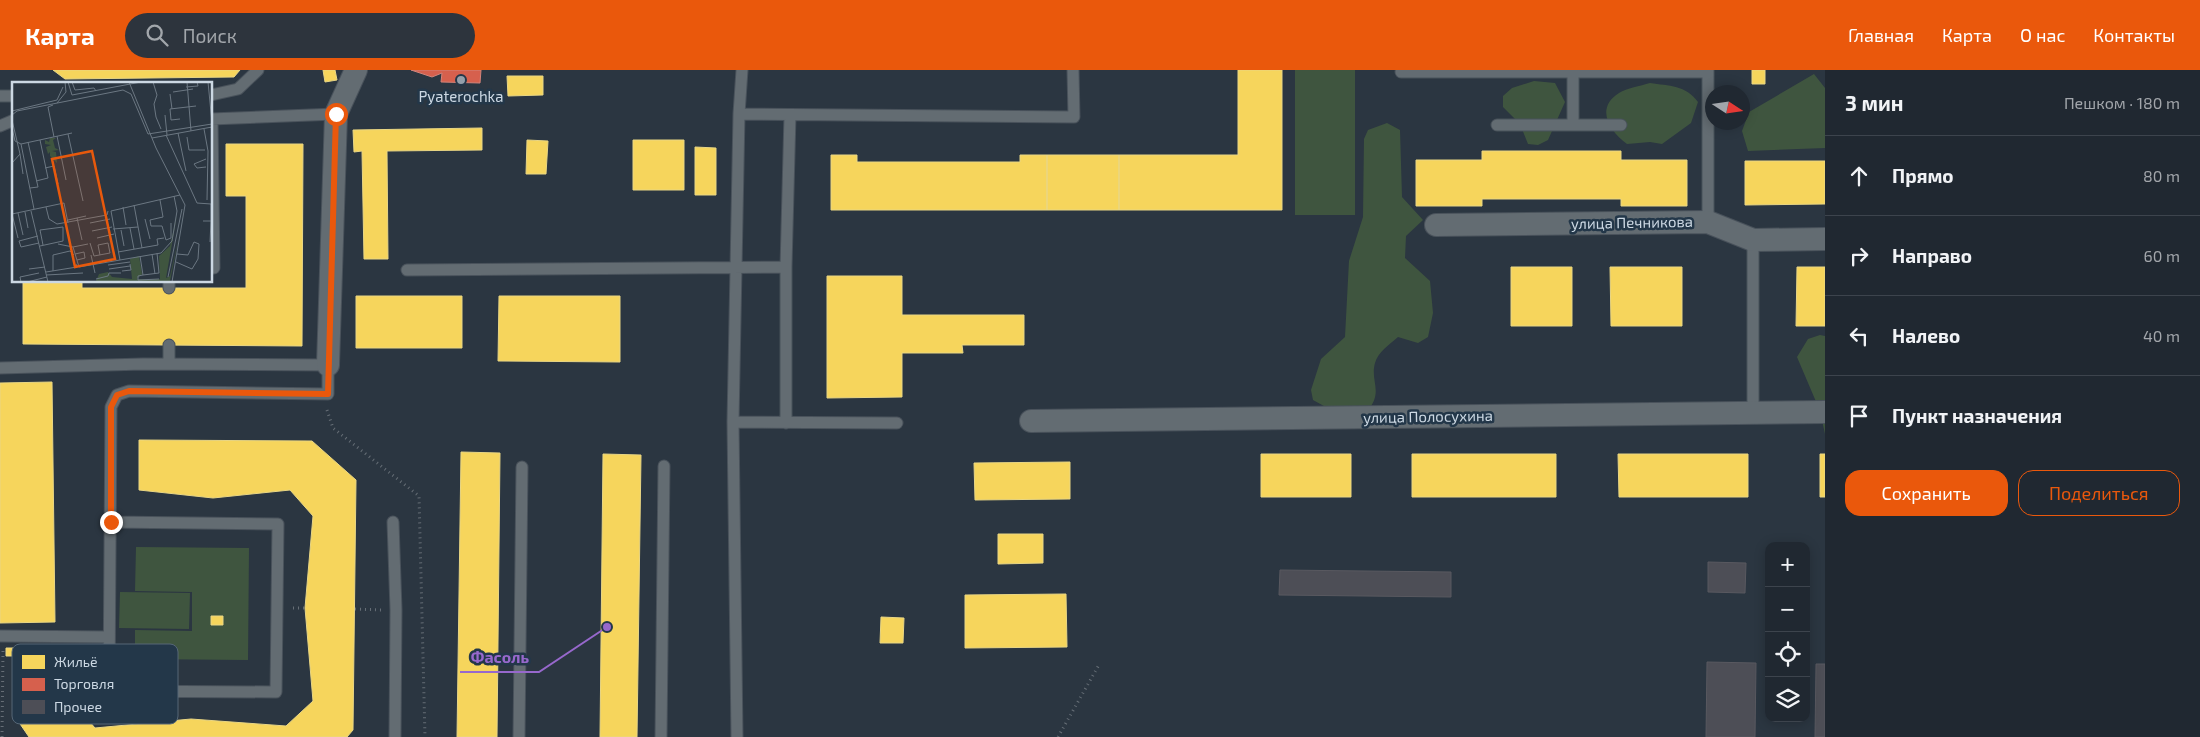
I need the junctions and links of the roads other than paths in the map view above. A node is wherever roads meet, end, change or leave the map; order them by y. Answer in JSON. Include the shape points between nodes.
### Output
{"nodes":[{"id":1,"x":258,"y":70,"type":"edge"},
{"id":2,"x":356,"y":70,"type":"edge"},
{"id":3,"x":742,"y":70,"type":"edge"},
{"id":4,"x":1073,"y":70,"type":"edge"},
{"id":5,"x":1426,"y":71,"type":"edge"},
{"id":6,"x":1708,"y":71,"type":"edge"},
{"id":7,"x":1401,"y":72,"type":"dead end"},
{"id":8,"x":1573,"y":72,"type":"junction"},
{"id":9,"x":212,"y":95,"type":"edge"},
{"id":10,"x":336,"y":114,"type":"junction"},
{"id":11,"x":739,"y":114,"type":"junction"},
{"id":12,"x":790,"y":115,"type":"junction"},
{"id":13,"x":212,"y":119,"type":"edge"},
{"id":14,"x":12,"y":121,"type":"edge"},
{"id":15,"x":1497,"y":125,"type":"dead end"},
{"id":16,"x":1573,"y":125,"type":"junction"},
{"id":17,"x":1621,"y":125,"type":"dead end"},
{"id":18,"x":0,"y":126,"type":"edge"},
{"id":19,"x":1708,"y":222,"type":"junction"},
{"id":20,"x":1436,"y":225,"type":"dead end"},
{"id":21,"x":1825,"y":239,"type":"edge"},
{"id":22,"x":1753,"y":240,"type":"junction"},
{"id":23,"x":736,"y":267,"type":"junction"},
{"id":24,"x":786,"y":267,"type":"junction"},
{"id":25,"x":212,"y":268,"type":"edge"},
{"id":26,"x":407,"y":270,"type":"dead end"},
{"id":27,"x":169,"y":345,"type":"dead end"},
{"id":28,"x":169,"y":364,"type":"junction"},
{"id":29,"x":328,"y":365,"type":"junction"},
{"id":30,"x":0,"y":368,"type":"edge"},
{"id":31,"x":1825,"y":412,"type":"edge"},
{"id":32,"x":1753,"y":413,"type":"junction"},
{"id":33,"x":1031,"y":421,"type":"dead end"},
{"id":34,"x":733,"y":422,"type":"junction"},
{"id":35,"x":786,"y":423,"type":"junction"},
{"id":36,"x":897,"y":423,"type":"dead end"},
{"id":37,"x":664,"y":466,"type":"dead end"},
{"id":38,"x":522,"y":467,"type":"dead end"},
{"id":39,"x":111,"y":522,"type":"junction"},
{"id":40,"x":393,"y":522,"type":"dead end"},
{"id":41,"x":1,"y":636,"type":"edge"},
{"id":42,"x":110,"y":637,"type":"junction"},
{"id":43,"x":110,"y":644,"type":"edge"},
{"id":44,"x":178,"y":691,"type":"edge"},
{"id":45,"x":395,"y":737,"type":"edge"},
{"id":46,"x":519,"y":737,"type":"edge"},
{"id":47,"x":661,"y":737,"type":"edge"},
{"id":48,"x":737,"y":737,"type":"edge"}],
"edges":[{"from":1,"to":9,"type":"lane","via":[[238,89]]},
{"from":2,"to":10,"type":"street"},
{"from":3,"to":11,"type":"lane"},
{"from":4,"to":12,"type":"lane","via":[[1074,116]]},
{"from":5,"to":7,"type":"lane"},
{"from":5,"to":8,"type":"lane"},
{"from":6,"to":8,"type":"lane"},
{"from":6,"to":19,"type":"lane"},
{"from":8,"to":16,"type":"lane"},
{"from":10,"to":13,"type":"lane"},
{"from":10,"to":29,"type":"street"},
{"from":11,"to":12,"type":"lane"},
{"from":11,"to":23,"type":"lane"},
{"from":12,"to":24,"type":"lane"},
{"from":13,"to":25,"type":"lane"},
{"from":14,"to":18,"type":"lane"},
{"from":15,"to":16,"type":"lane"},
{"from":16,"to":17,"type":"lane"},
{"from":19,"to":20,"type":"street","name":"улица Печникова"},
{"from":19,"to":22,"type":"street","name":"улица Печникова"},
{"from":21,"to":22,"type":"street","name":"улица Печникова"},
{"from":22,"to":32,"type":"lane"},
{"from":23,"to":24,"type":"lane"},
{"from":23,"to":26,"type":"lane"},
{"from":23,"to":34,"type":"lane"},
{"from":24,"to":35,"type":"lane"},
{"from":27,"to":28,"type":"lane"},
{"from":28,"to":29,"type":"lane"},
{"from":28,"to":30,"type":"lane"},
{"from":29,"to":39,"type":"lane","via":[[328,394],[129,391],[117,395],[111,407]]},
{"from":31,"to":32,"type":"street","name":"улица Полосухина"},
{"from":32,"to":33,"type":"street","name":"улица Полосухина"},
{"from":34,"to":35,"type":"lane"},
{"from":34,"to":48,"type":"lane"},
{"from":35,"to":36,"type":"lane"},
{"from":37,"to":47,"type":"lane"},
{"from":38,"to":46,"type":"lane"},
{"from":39,"to":42,"type":"lane"},
{"from":39,"to":44,"type":"lane","via":[[278,524],[276,692]]},
{"from":40,"to":45,"type":"lane"},
{"from":41,"to":42,"type":"lane"},
{"from":42,"to":43,"type":"lane"}]}
